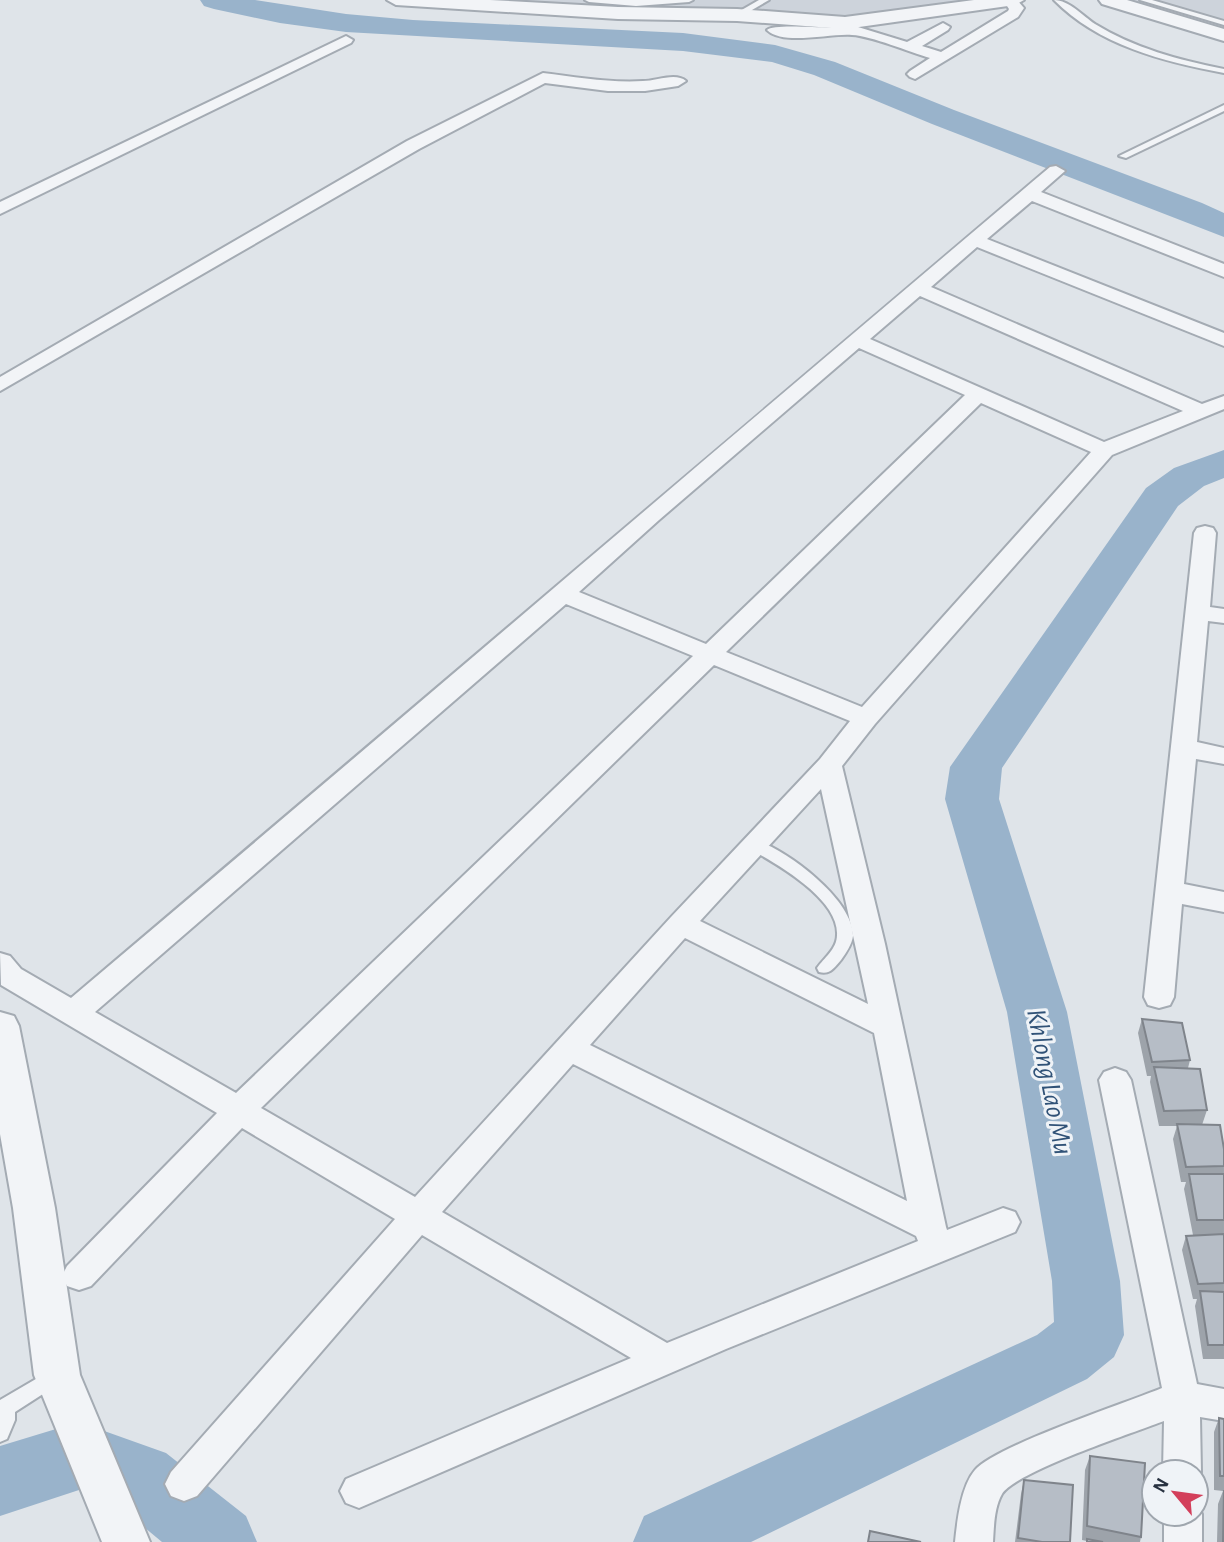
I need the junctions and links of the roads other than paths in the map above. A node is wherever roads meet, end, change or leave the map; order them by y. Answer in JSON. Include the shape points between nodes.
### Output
{"nodes":[{"id":1,"x":396,"y":0,"type":"edge"},
{"id":2,"x":589,"y":0,"type":"edge"},
{"id":3,"x":689,"y":0,"type":"edge"},
{"id":4,"x":765,"y":0,"type":"edge"},
{"id":5,"x":1013,"y":0,"type":"edge"},
{"id":6,"x":1058,"y":0,"type":"edge"},
{"id":7,"x":1108,"y":0,"type":"edge"},
{"id":8,"x":1144,"y":0,"type":"edge"},
{"id":9,"x":737,"y":15,"type":"junction"},
{"id":10,"x":1224,"y":23,"type":"edge"},
{"id":11,"x":849,"y":27,"type":"junction"},
{"id":12,"x":943,"y":27,"type":"dead end"},
{"id":13,"x":774,"y":30,"type":"dead end"},
{"id":14,"x":1224,"y":35,"type":"edge"},
{"id":15,"x":879,"y":38,"type":"junction"},
{"id":16,"x":346,"y":40,"type":"dead end"},
{"id":17,"x":860,"y":47,"type":"dead end"},
{"id":18,"x":909,"y":47,"type":"junction"},
{"id":19,"x":943,"y":57,"type":"junction"},
{"id":20,"x":1224,"y":71,"type":"edge"},
{"id":21,"x":915,"y":74,"type":"dead end"},
{"id":22,"x":678,"y":81,"type":"dead end"},
{"id":23,"x":1224,"y":107,"type":"edge"},
{"id":24,"x":1123,"y":156,"type":"dead end"},
{"id":25,"x":1056,"y":171,"type":"dead end"},
{"id":26,"x":1030,"y":194,"type":"junction"},
{"id":27,"x":0,"y":209,"type":"edge"},
{"id":28,"x":975,"y":240,"type":"junction"},
{"id":29,"x":1224,"y":271,"type":"edge"},
{"id":30,"x":918,"y":288,"type":"junction"},
{"id":31,"x":857,"y":340,"type":"junction"},
{"id":32,"x":1224,"y":340,"type":"edge"},
{"id":33,"x":0,"y":385,"type":"edge"},
{"id":34,"x":978,"y":394,"type":"junction"},
{"id":35,"x":1224,"y":402,"type":"edge"},
{"id":36,"x":1201,"y":411,"type":"junction"},
{"id":37,"x":1104,"y":450,"type":"junction"},
{"id":38,"x":1205,"y":533,"type":"dead end"},
{"id":39,"x":563,"y":594,"type":"junction"},
{"id":40,"x":1197,"y":612,"type":"junction"},
{"id":41,"x":1224,"y":616,"type":"edge"},
{"id":42,"x":707,"y":654,"type":"junction"},
{"id":43,"x":866,"y":718,"type":"junction"},
{"id":44,"x":1184,"y":748,"type":"junction"},
{"id":45,"x":1224,"y":756,"type":"edge"},
{"id":46,"x":829,"y":765,"type":"junction"},
{"id":47,"x":755,"y":845,"type":"junction"},
{"id":48,"x":1169,"y":891,"type":"junction"},
{"id":49,"x":1224,"y":902,"type":"edge"},
{"id":50,"x":681,"y":924,"type":"junction"},
{"id":51,"x":0,"y":964,"type":"edge"},
{"id":52,"x":825,"y":968,"type":"dead end"},
{"id":53,"x":1159,"y":997,"type":"dead end"},
{"id":54,"x":74,"y":1013,"type":"junction"},
{"id":55,"x":0,"y":1026,"type":"edge"},
{"id":56,"x":888,"y":1027,"type":"junction"},
{"id":57,"x":569,"y":1048,"type":"junction"},
{"id":58,"x":1115,"y":1080,"type":"dead end"},
{"id":59,"x":240,"y":1110,"type":"junction"},
{"id":60,"x":419,"y":1215,"type":"junction"},
{"id":61,"x":1003,"y":1222,"type":"dead end"},
{"id":62,"x":933,"y":1238,"type":"junction"},
{"id":63,"x":79,"y":1276,"type":"dead end"},
{"id":64,"x":665,"y":1360,"type":"junction"},
{"id":65,"x":62,"y":1386,"type":"junction"},
{"id":66,"x":1182,"y":1397,"type":"junction"},
{"id":67,"x":1224,"y":1405,"type":"edge"},
{"id":68,"x":0,"y":1433,"type":"edge"},
{"id":69,"x":1182,"y":1458,"type":"edge"},
{"id":70,"x":184,"y":1484,"type":"dead end"},
{"id":71,"x":359,"y":1491,"type":"dead end"},
{"id":72,"x":124,"y":1536,"type":"edge"},
{"id":73,"x":974,"y":1542,"type":"edge"}],
"edges":[{"from":1,"to":9,"type":"street"},
{"from":2,"to":3,"type":"lane","via":[[636,4]]},
{"from":4,"to":9,"type":"lane"},
{"from":5,"to":11,"type":"street"},
{"from":5,"to":19,"type":"street","via":[[1017,8],[1013,14]]},
{"from":6,"to":20,"type":"lane","via":[[1099,31],[1183,62]]},
{"from":7,"to":14,"type":"street"},
{"from":8,"to":10,"type":"lane"},
{"from":9,"to":11,"type":"street"},
{"from":11,"to":13,"type":"street","via":[[821,34]]},
{"from":11,"to":15,"type":"street"},
{"from":12,"to":18,"type":"street"},
{"from":15,"to":17,"type":"street"},
{"from":15,"to":18,"type":"street"},
{"from":16,"to":27,"type":"street"},
{"from":18,"to":19,"type":"street"},
{"from":19,"to":21,"type":"street"},
{"from":22,"to":33,"type":"street","via":[[608,86],[543,78],[413,145]]},
{"from":23,"to":24,"type":"lane"},
{"from":25,"to":26,"type":"street"},
{"from":26,"to":28,"type":"street"},
{"from":26,"to":29,"type":"street"},
{"from":28,"to":30,"type":"street"},
{"from":28,"to":32,"type":"street"},
{"from":30,"to":31,"type":"street"},
{"from":30,"to":36,"type":"street"},
{"from":31,"to":34,"type":"street"},
{"from":31,"to":39,"type":"street"},
{"from":34,"to":37,"type":"street"},
{"from":34,"to":42,"type":"street"},
{"from":35,"to":36,"type":"street"},
{"from":36,"to":37,"type":"street"},
{"from":37,"to":43,"type":"street"},
{"from":38,"to":40,"type":"street"},
{"from":39,"to":42,"type":"street"},
{"from":39,"to":54,"type":"street"},
{"from":40,"to":41,"type":"street"},
{"from":40,"to":44,"type":"street"},
{"from":42,"to":43,"type":"street"},
{"from":42,"to":59,"type":"street"},
{"from":43,"to":46,"type":"street"},
{"from":44,"to":45,"type":"street"},
{"from":44,"to":48,"type":"street"},
{"from":46,"to":47,"type":"street"},
{"from":46,"to":56,"type":"street"},
{"from":47,"to":50,"type":"street"},
{"from":47,"to":52,"type":"lane","via":[[808,877],[834,907],[846,932]]},
{"from":48,"to":49,"type":"street"},
{"from":48,"to":53,"type":"street"},
{"from":50,"to":56,"type":"street"},
{"from":50,"to":57,"type":"street"},
{"from":51,"to":54,"type":"street","via":[[11,977]]},
{"from":54,"to":59,"type":"street"},
{"from":55,"to":65,"type":"street"},
{"from":56,"to":62,"type":"street"},
{"from":57,"to":60,"type":"street"},
{"from":57,"to":62,"type":"street"},
{"from":58,"to":66,"type":"street"},
{"from":59,"to":60,"type":"street"},
{"from":59,"to":63,"type":"street"},
{"from":60,"to":64,"type":"street"},
{"from":60,"to":70,"type":"street"},
{"from":61,"to":62,"type":"street"},
{"from":62,"to":64,"type":"street"},
{"from":64,"to":71,"type":"street"},
{"from":65,"to":68,"type":"lane","via":[[6,1407]]},
{"from":65,"to":72,"type":"street"},
{"from":66,"to":67,"type":"street"},
{"from":66,"to":69,"type":"street"},
{"from":66,"to":73,"type":"street","via":[[1016,1463],[988,1482],[977,1512]]}]}
